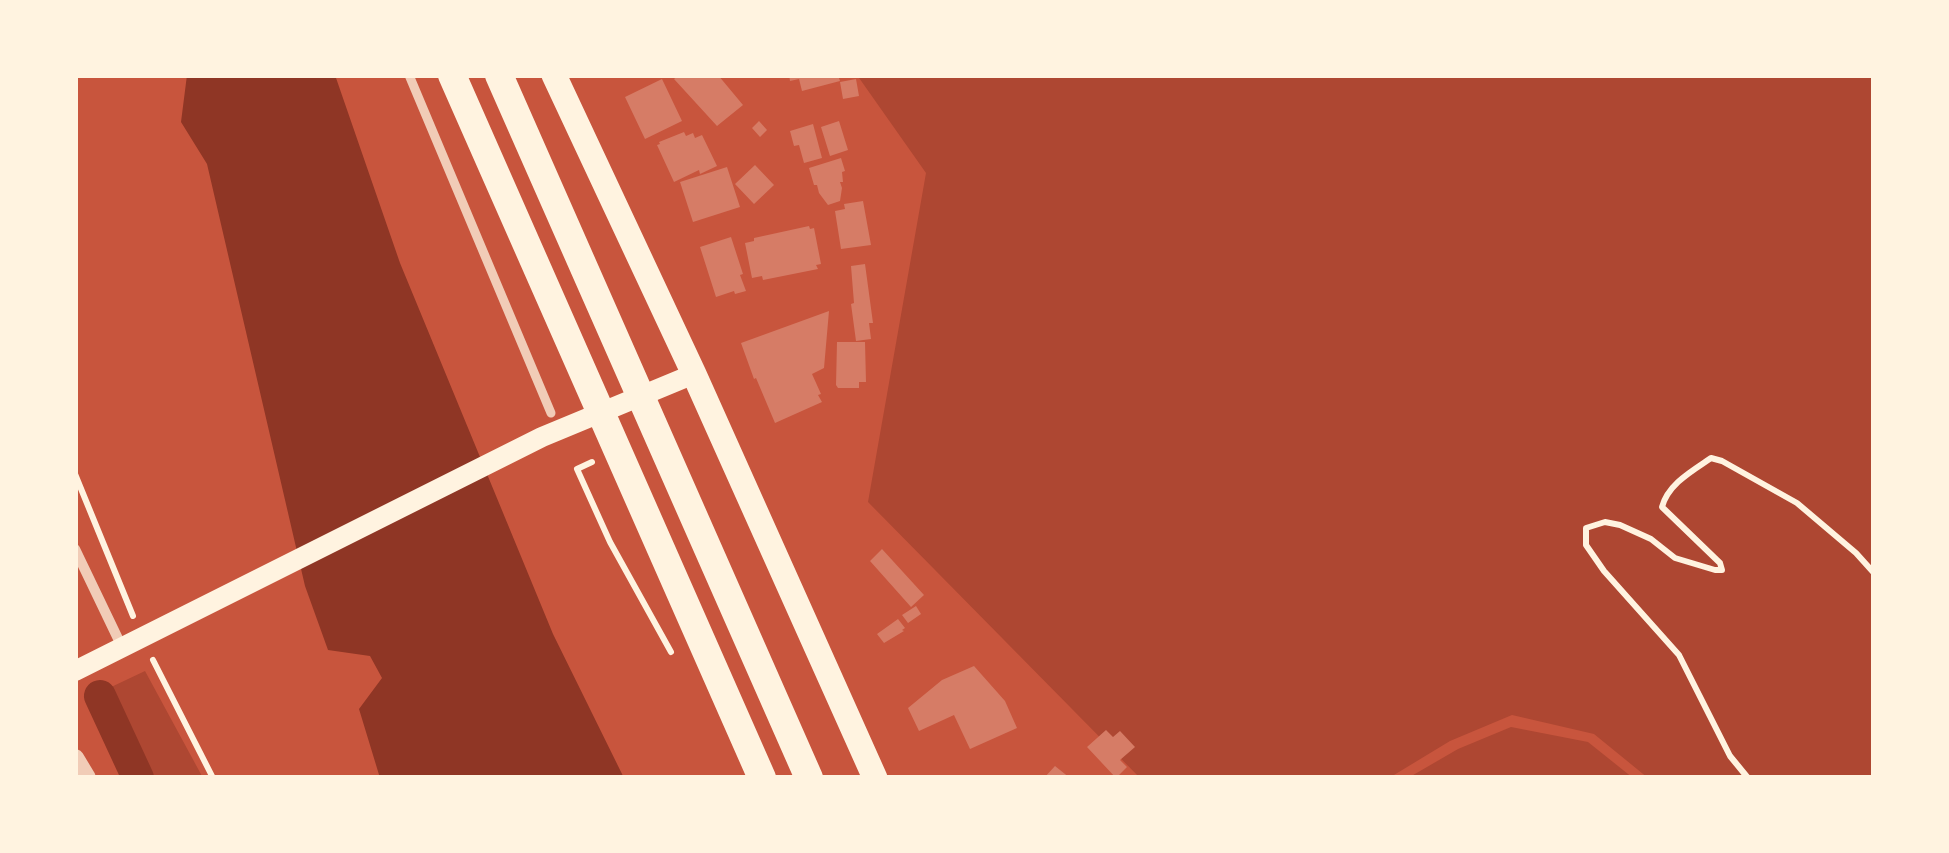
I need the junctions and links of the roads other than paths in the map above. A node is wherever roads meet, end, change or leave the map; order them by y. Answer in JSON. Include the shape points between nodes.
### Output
{"nodes":[{"id":1,"x":409,"y":75,"type":"edge"},
{"id":2,"x":452,"y":75,"type":"edge"},
{"id":3,"x":499,"y":75,"type":"edge"},
{"id":4,"x":554,"y":75,"type":"edge"},
{"id":5,"x":694,"y":374,"type":"junction"},
{"id":6,"x":550,"y":413,"type":"dead end"},
{"id":7,"x":75,"y":550,"type":"edge"},
{"id":8,"x":122,"y":648,"type":"junction"},
{"id":9,"x":78,"y":670,"type":"edge"},
{"id":10,"x":75,"y":758,"type":"edge"},
{"id":11,"x":87,"y":778,"type":"edge"},
{"id":12,"x":762,"y":778,"type":"edge"},
{"id":13,"x":809,"y":778,"type":"edge"},
{"id":14,"x":875,"y":778,"type":"edge"}],
"edges":[{"from":1,"to":6,"type":"street"},
{"from":2,"to":12,"type":"highway"},
{"from":3,"to":13,"type":"highway"},
{"from":4,"to":5,"type":"highway"},
{"from":5,"to":8,"type":"main road","via":[[542,438]]},
{"from":5,"to":14,"type":"highway"},
{"from":7,"to":8,"type":"street"},
{"from":8,"to":9,"type":"main road"},
{"from":10,"to":11,"type":"street"}]}
